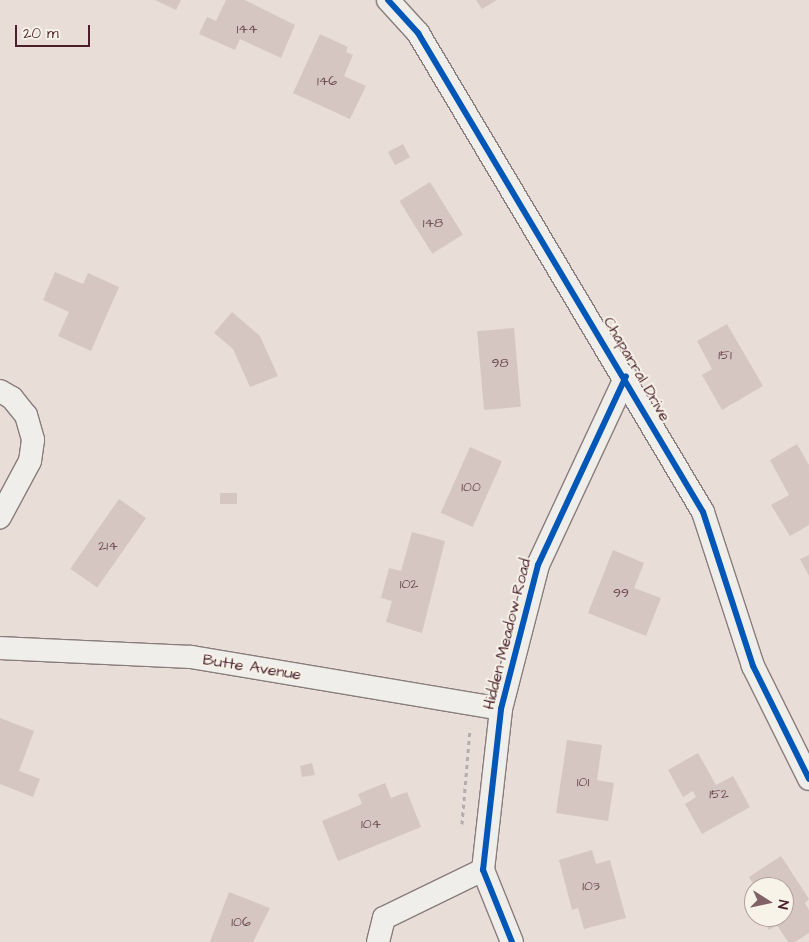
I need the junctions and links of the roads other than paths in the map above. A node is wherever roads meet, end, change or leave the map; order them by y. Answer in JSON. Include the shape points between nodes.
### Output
{"nodes":[{"id":1,"x":388,"y":0,"type":"edge"},
{"id":2,"x":626,"y":376,"type":"junction"},
{"id":3,"x":0,"y":391,"type":"edge"},
{"id":4,"x":0,"y":517,"type":"edge"},
{"id":5,"x":0,"y":648,"type":"edge"},
{"id":6,"x":501,"y":709,"type":"junction"},
{"id":7,"x":809,"y":780,"type":"edge"},
{"id":8,"x":483,"y":870,"type":"junction"},
{"id":9,"x":378,"y":942,"type":"edge"},
{"id":10,"x":512,"y":942,"type":"edge"}],
"edges":[{"from":1,"to":2,"type":"street","name":"Chaparral Drive","via":[[418,32]]},
{"from":2,"to":6,"type":"street","name":"Hidden Meadow Road","via":[[538,565]]},
{"from":2,"to":7,"type":"street","name":"Chaparral Drive","via":[[704,512],[753,666]]},
{"from":3,"to":4,"type":"street","via":[[12,398],[26,415],[33,440],[30,461]]},
{"from":5,"to":6,"type":"street","name":"Butte Avenue","via":[[191,657]]},
{"from":6,"to":8,"type":"street","name":"Hidden Meadow Road"},
{"from":8,"to":9,"type":"street","via":[[384,918]]},
{"from":8,"to":10,"type":"street","name":"Hidden Meadow Road"}]}
